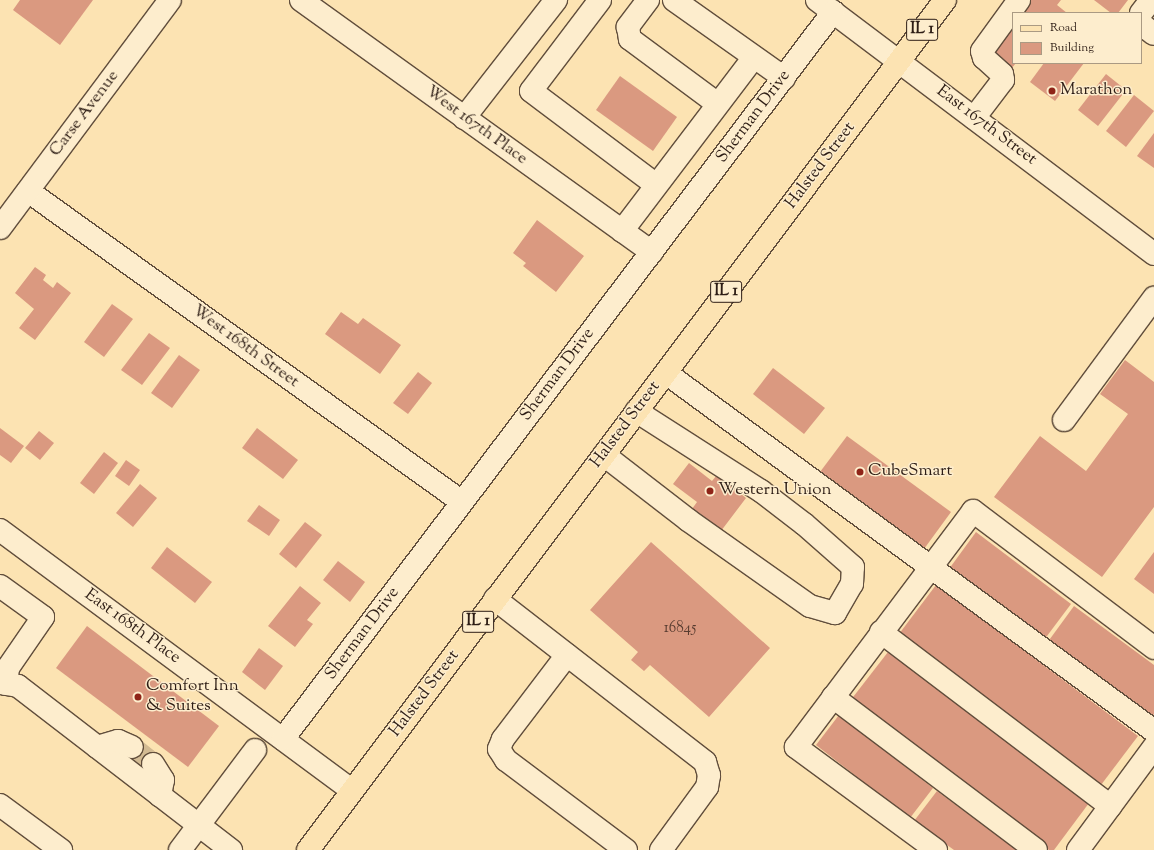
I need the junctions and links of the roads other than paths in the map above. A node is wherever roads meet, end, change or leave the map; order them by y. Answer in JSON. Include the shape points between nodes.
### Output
{"nodes":[{"id":1,"x":170,"y":0,"type":"edge"},
{"id":2,"x":301,"y":0,"type":"edge"},
{"id":3,"x":556,"y":0,"type":"edge"},
{"id":4,"x":600,"y":0,"type":"edge"},
{"id":5,"x":648,"y":0,"type":"edge"},
{"id":6,"x":674,"y":0,"type":"edge"},
{"id":7,"x":945,"y":0,"type":"edge"},
{"id":8,"x":1019,"y":0,"type":"edge"},
{"id":9,"x":1151,"y":0,"type":"edge"},
{"id":10,"x":825,"y":6,"type":"edge"},
{"id":11,"x":1142,"y":12,"type":"edge"},
{"id":12,"x":1142,"y":25,"type":"edge"},
{"id":13,"x":1154,"y":34,"type":"edge"},
{"id":14,"x":754,"y":57,"type":"junction"},
{"id":15,"x":899,"y":61,"type":"junction"},
{"id":16,"x":784,"y":78,"type":"junction"},
{"id":17,"x":718,"y":104,"type":"junction"},
{"id":18,"x":464,"y":118,"type":"junction"},
{"id":19,"x":974,"y":118,"type":"junction"},
{"id":20,"x":656,"y":186,"type":"junction"},
{"id":21,"x":28,"y":191,"type":"junction"},
{"id":22,"x":0,"y":228,"type":"edge"},
{"id":23,"x":622,"y":231,"type":"junction"},
{"id":24,"x":1153,"y":250,"type":"edge"},
{"id":25,"x":652,"y":252,"type":"junction"},
{"id":26,"x":1154,"y":298,"type":"edge"},
{"id":27,"x":666,"y":373,"type":"junction"},
{"id":28,"x":636,"y":411,"type":"junction"},
{"id":29,"x":1064,"y":420,"type":"dead end"},
{"id":30,"x":604,"y":455,"type":"junction"},
{"id":31,"x":462,"y":502,"type":"junction"},
{"id":32,"x":0,"y":530,"type":"edge"},
{"id":33,"x":929,"y":568,"type":"junction"},
{"id":34,"x":0,"y":586,"type":"edge"},
{"id":35,"x":496,"y":599,"type":"junction"},
{"id":36,"x":881,"y":632,"type":"junction"},
{"id":37,"x":1154,"y":648,"type":"edge"},
{"id":38,"x":567,"y":655,"type":"junction"},
{"id":39,"x":3,"y":683,"type":"edge"},
{"id":40,"x":833,"y":697,"type":"junction"},
{"id":41,"x":1154,"y":732,"type":"edge"},
{"id":42,"x":283,"y":738,"type":"junction"},
{"id":43,"x":97,"y":747,"type":"junction"},
{"id":44,"x":132,"y":747,"type":"tunnel mouth"},
{"id":45,"x":1154,"y":747,"type":"edge"},
{"id":46,"x":255,"y":750,"type":"dead end"},
{"id":47,"x":154,"y":764,"type":"tunnel mouth"},
{"id":48,"x":352,"y":790,"type":"junction"},
{"id":49,"x":160,"y":796,"type":"junction"},
{"id":50,"x":0,"y":805,"type":"edge"},
{"id":51,"x":1110,"y":806,"type":"junction"},
{"id":52,"x":199,"y":826,"type":"junction"},
{"id":53,"x":61,"y":850,"type":"edge"},
{"id":54,"x":180,"y":850,"type":"edge"},
{"id":55,"x":231,"y":850,"type":"edge"},
{"id":56,"x":308,"y":850,"type":"edge"},
{"id":57,"x":626,"y":850,"type":"edge"},
{"id":58,"x":661,"y":850,"type":"edge"},
{"id":59,"x":936,"y":850,"type":"edge"},
{"id":60,"x":1036,"y":850,"type":"edge"},
{"id":61,"x":1078,"y":850,"type":"edge"}],
"edges":[{"from":1,"to":21,"type":"street","name":"Carse Avenue"},
{"from":2,"to":18,"type":"street","name":"West 167th Place"},
{"from":3,"to":18,"type":"street"},
{"from":4,"to":20,"type":"street","via":[[531,91]]},
{"from":5,"to":17,"type":"street","via":[[628,27],[630,39]]},
{"from":6,"to":14,"type":"street"},
{"from":7,"to":15,"type":"main road","name":"Halsted Street","number":"IL 1"},
{"from":8,"to":19,"type":"street","via":[[982,51],[984,58],[1002,74],[1003,80]]},
{"from":9,"to":11,"type":"street"},
{"from":10,"to":15,"type":"street","name":"East 167th Street"},
{"from":10,"to":16,"type":"street","name":"Sherman Drive"},
{"from":12,"to":13,"type":"street"},
{"from":14,"to":16,"type":"street"},
{"from":14,"to":17,"type":"street"},
{"from":15,"to":19,"type":"street","name":"East 167th Street"},
{"from":15,"to":27,"type":"main road","name":"Halsted Street","number":"IL 1"},
{"from":16,"to":25,"type":"street","name":"Sherman Drive"},
{"from":17,"to":20,"type":"street"},
{"from":18,"to":23,"type":"street","name":"West 167th Place"},
{"from":19,"to":24,"type":"street","name":"East 167th Street"},
{"from":20,"to":23,"type":"street"},
{"from":21,"to":22,"type":"street","name":"Carse Avenue"},
{"from":21,"to":31,"type":"street","name":"West 168th Street"},
{"from":23,"to":25,"type":"street","name":"West 167th Place"},
{"from":25,"to":31,"type":"street","name":"Sherman Drive"},
{"from":26,"to":29,"type":"street"},
{"from":27,"to":28,"type":"main road","name":"Halsted Street","number":"IL 1"},
{"from":27,"to":33,"type":"street"},
{"from":28,"to":30,"type":"main road","name":"Halsted Street","number":"IL 1"},
{"from":28,"to":30,"type":"street","via":[[761,491],[853,567],[852,584],[836,613],[810,606]]},
{"from":30,"to":35,"type":"main road","name":"Halsted Street","number":"IL 1"},
{"from":31,"to":42,"type":"street","name":"Sherman Drive"},
{"from":32,"to":42,"type":"street","name":"East 168th Place"},
{"from":33,"to":36,"type":"street"},
{"from":33,"to":37,"type":"street","via":[[973,511]]},
{"from":33,"to":41,"type":"street"},
{"from":34,"to":39,"type":"street","via":[[43,617],[8,668]]},
{"from":35,"to":38,"type":"street"},
{"from":35,"to":48,"type":"main road","name":"Halsted Street","number":"IL 1"},
{"from":36,"to":40,"type":"street"},
{"from":36,"to":51,"type":"street"},
{"from":38,"to":57,"type":"street","via":[[503,739],[499,749],[506,760]]},
{"from":38,"to":58,"type":"street","via":[[705,762],[709,775],[707,786]]},
{"from":39,"to":43,"type":"street","via":[[18,686]]},
{"from":40,"to":59,"type":"street","via":[[796,747]]},
{"from":40,"to":60,"type":"street"},
{"from":42,"to":48,"type":"street","name":"East 168th Place"},
{"from":43,"to":44,"type":"street","via":[[118,741]]},
{"from":43,"to":49,"type":"street"},
{"from":45,"to":51,"type":"street"},
{"from":46,"to":52,"type":"street"},
{"from":47,"to":49,"type":"street","via":[[163,780]]},
{"from":48,"to":56,"type":"main road","name":"Halsted Street","number":"IL 1"},
{"from":49,"to":52,"type":"street"},
{"from":50,"to":53,"type":"street"},
{"from":51,"to":61,"type":"street"},
{"from":52,"to":54,"type":"street"},
{"from":52,"to":55,"type":"street"}]}
